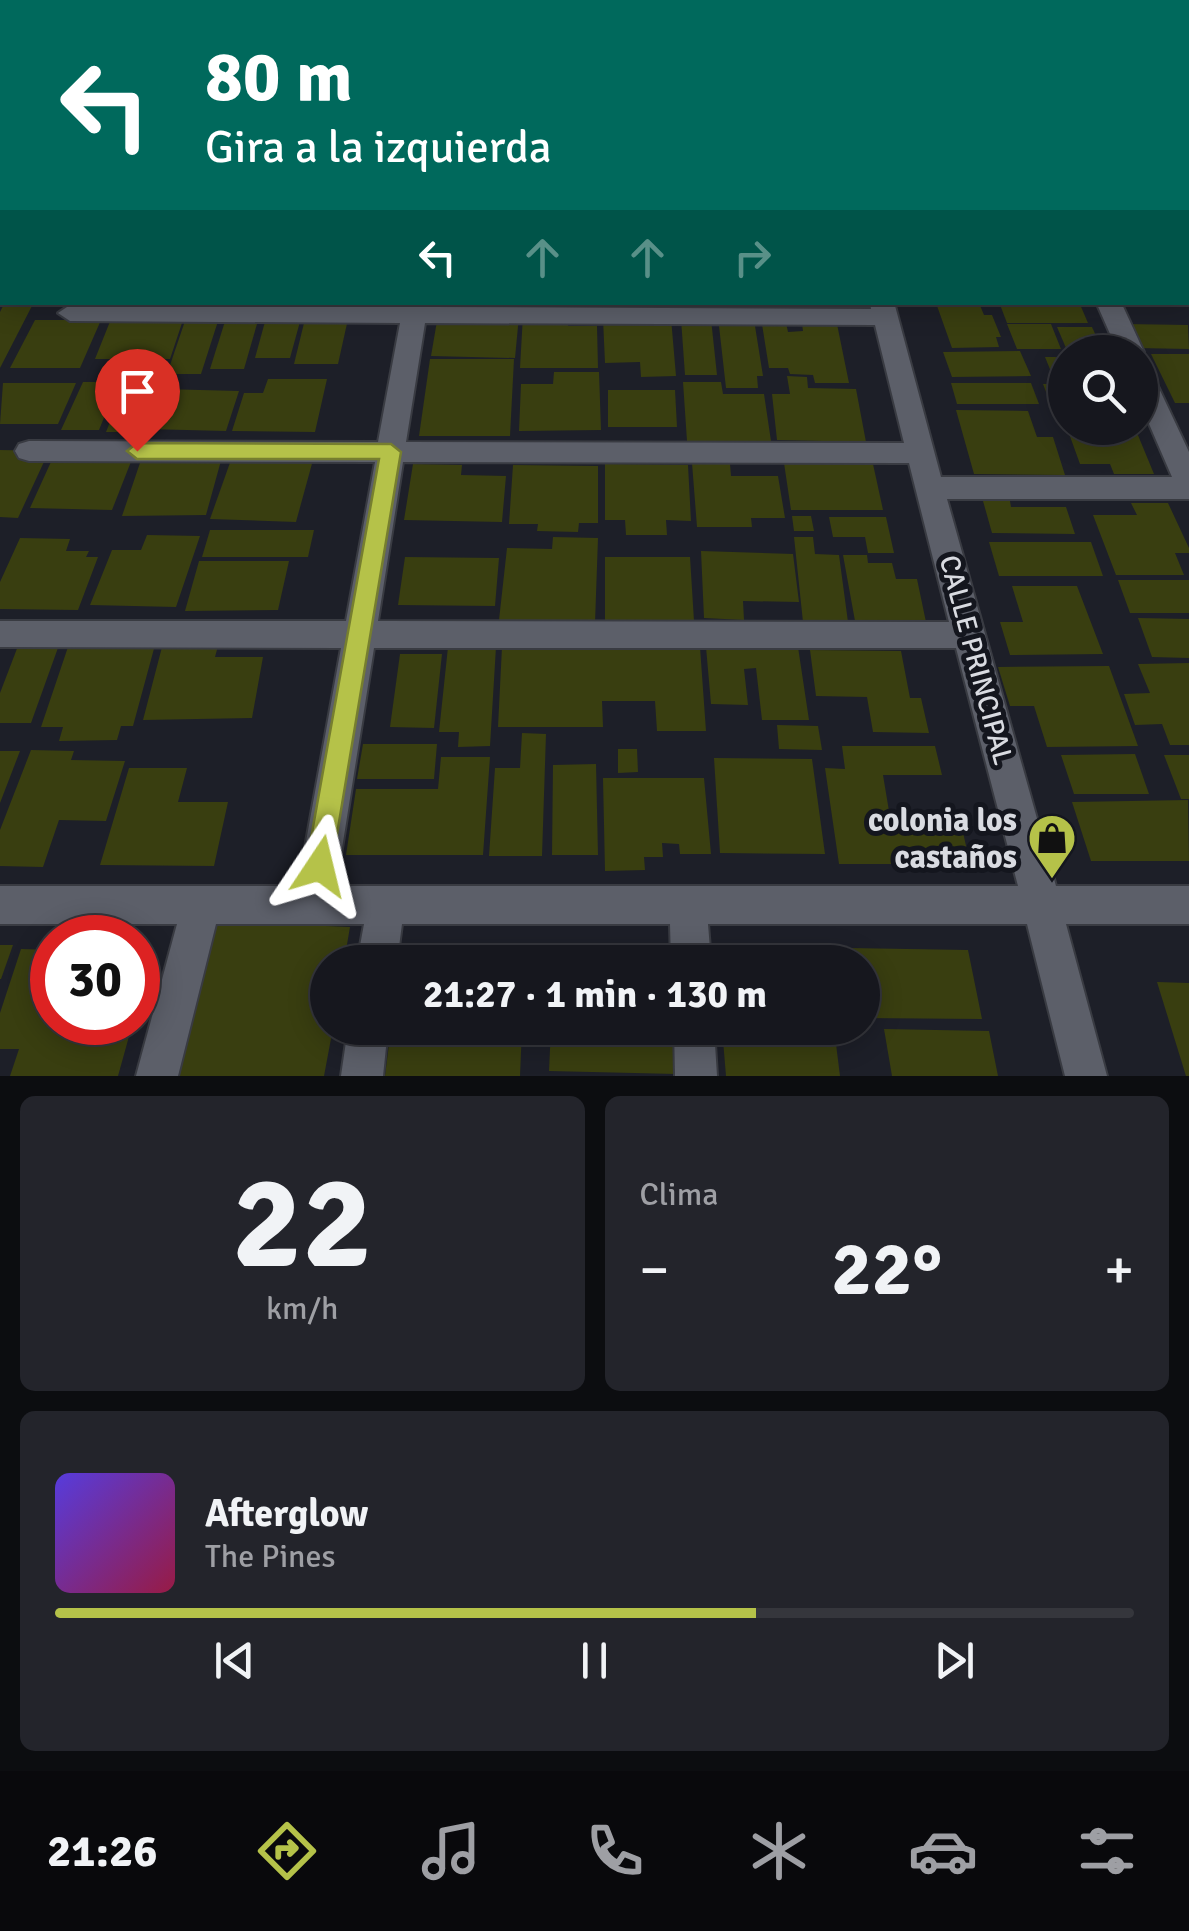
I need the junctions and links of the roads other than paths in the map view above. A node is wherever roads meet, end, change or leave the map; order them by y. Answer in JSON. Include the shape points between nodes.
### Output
{"nodes":[{"id":1,"x":1109,"y":305,"type":"edge"},
{"id":2,"x":415,"y":308,"type":"edge"},
{"id":3,"x":884,"y":310,"type":"edge"},
{"id":4,"x":70,"y":313,"type":"dead end"},
{"id":5,"x":1123,"y":335,"type":"edge"},
{"id":6,"x":1158,"y":398,"type":"edge"},
{"id":7,"x":1176,"y":423,"type":"edge"},
{"id":8,"x":29,"y":451,"type":"dead end"},
{"id":9,"x":391,"y":452,"type":"junction"},
{"id":10,"x":922,"y":453,"type":"junction"},
{"id":11,"x":1189,"y":485,"type":"edge"},
{"id":12,"x":931,"y":488,"type":"junction"},
{"id":13,"x":0,"y":634,"type":"edge"},
{"id":14,"x":360,"y":634,"type":"junction"},
{"id":15,"x":966,"y":635,"type":"junction"},
{"id":16,"x":386,"y":903,"type":"junction"},
{"id":17,"x":201,"y":904,"type":"junction"},
{"id":18,"x":688,"y":904,"type":"junction"},
{"id":19,"x":1043,"y":904,"type":"junction"},
{"id":20,"x":0,"y":905,"type":"edge"},
{"id":21,"x":314,"y":905,"type":"junction"},
{"id":22,"x":1189,"y":905,"type":"edge"},
{"id":23,"x":380,"y":945,"type":"edge"},
{"id":24,"x":690,"y":945,"type":"edge"},
{"id":25,"x":366,"y":1045,"type":"edge"},
{"id":26,"x":695,"y":1045,"type":"edge"},
{"id":27,"x":157,"y":1076,"type":"edge"},
{"id":28,"x":362,"y":1076,"type":"edge"},
{"id":29,"x":696,"y":1076,"type":"edge"},
{"id":30,"x":1086,"y":1076,"type":"edge"}],
"edges":[{"from":1,"to":5,"type":"street"},
{"from":2,"to":3,"type":"street"},
{"from":2,"to":4,"type":"street"},
{"from":2,"to":9,"type":"street"},
{"from":3,"to":10,"type":"street","name":"CALLE PRINCIPAL"},
{"from":6,"to":7,"type":"street"},
{"from":7,"to":11,"type":"street"},
{"from":8,"to":9,"type":"street"},
{"from":9,"to":10,"type":"street"},
{"from":9,"to":14,"type":"street"},
{"from":10,"to":12,"type":"street","name":"CALLE PRINCIPAL"},
{"from":11,"to":12,"type":"street"},
{"from":12,"to":15,"type":"street","name":"CALLE PRINCIPAL"},
{"from":13,"to":14,"type":"street"},
{"from":14,"to":15,"type":"street"},
{"from":14,"to":21,"type":"street"},
{"from":15,"to":19,"type":"street","name":"CALLE PRINCIPAL"},
{"from":16,"to":18,"type":"street"},
{"from":16,"to":21,"type":"street"},
{"from":16,"to":23,"type":"street"},
{"from":17,"to":20,"type":"street"},
{"from":17,"to":21,"type":"street"},
{"from":17,"to":27,"type":"street"},
{"from":18,"to":19,"type":"street"},
{"from":18,"to":24,"type":"street"},
{"from":19,"to":22,"type":"street"},
{"from":19,"to":30,"type":"street","name":"CALLE PRINCIPAL"},
{"from":25,"to":28,"type":"street"},
{"from":26,"to":29,"type":"street"}]}
